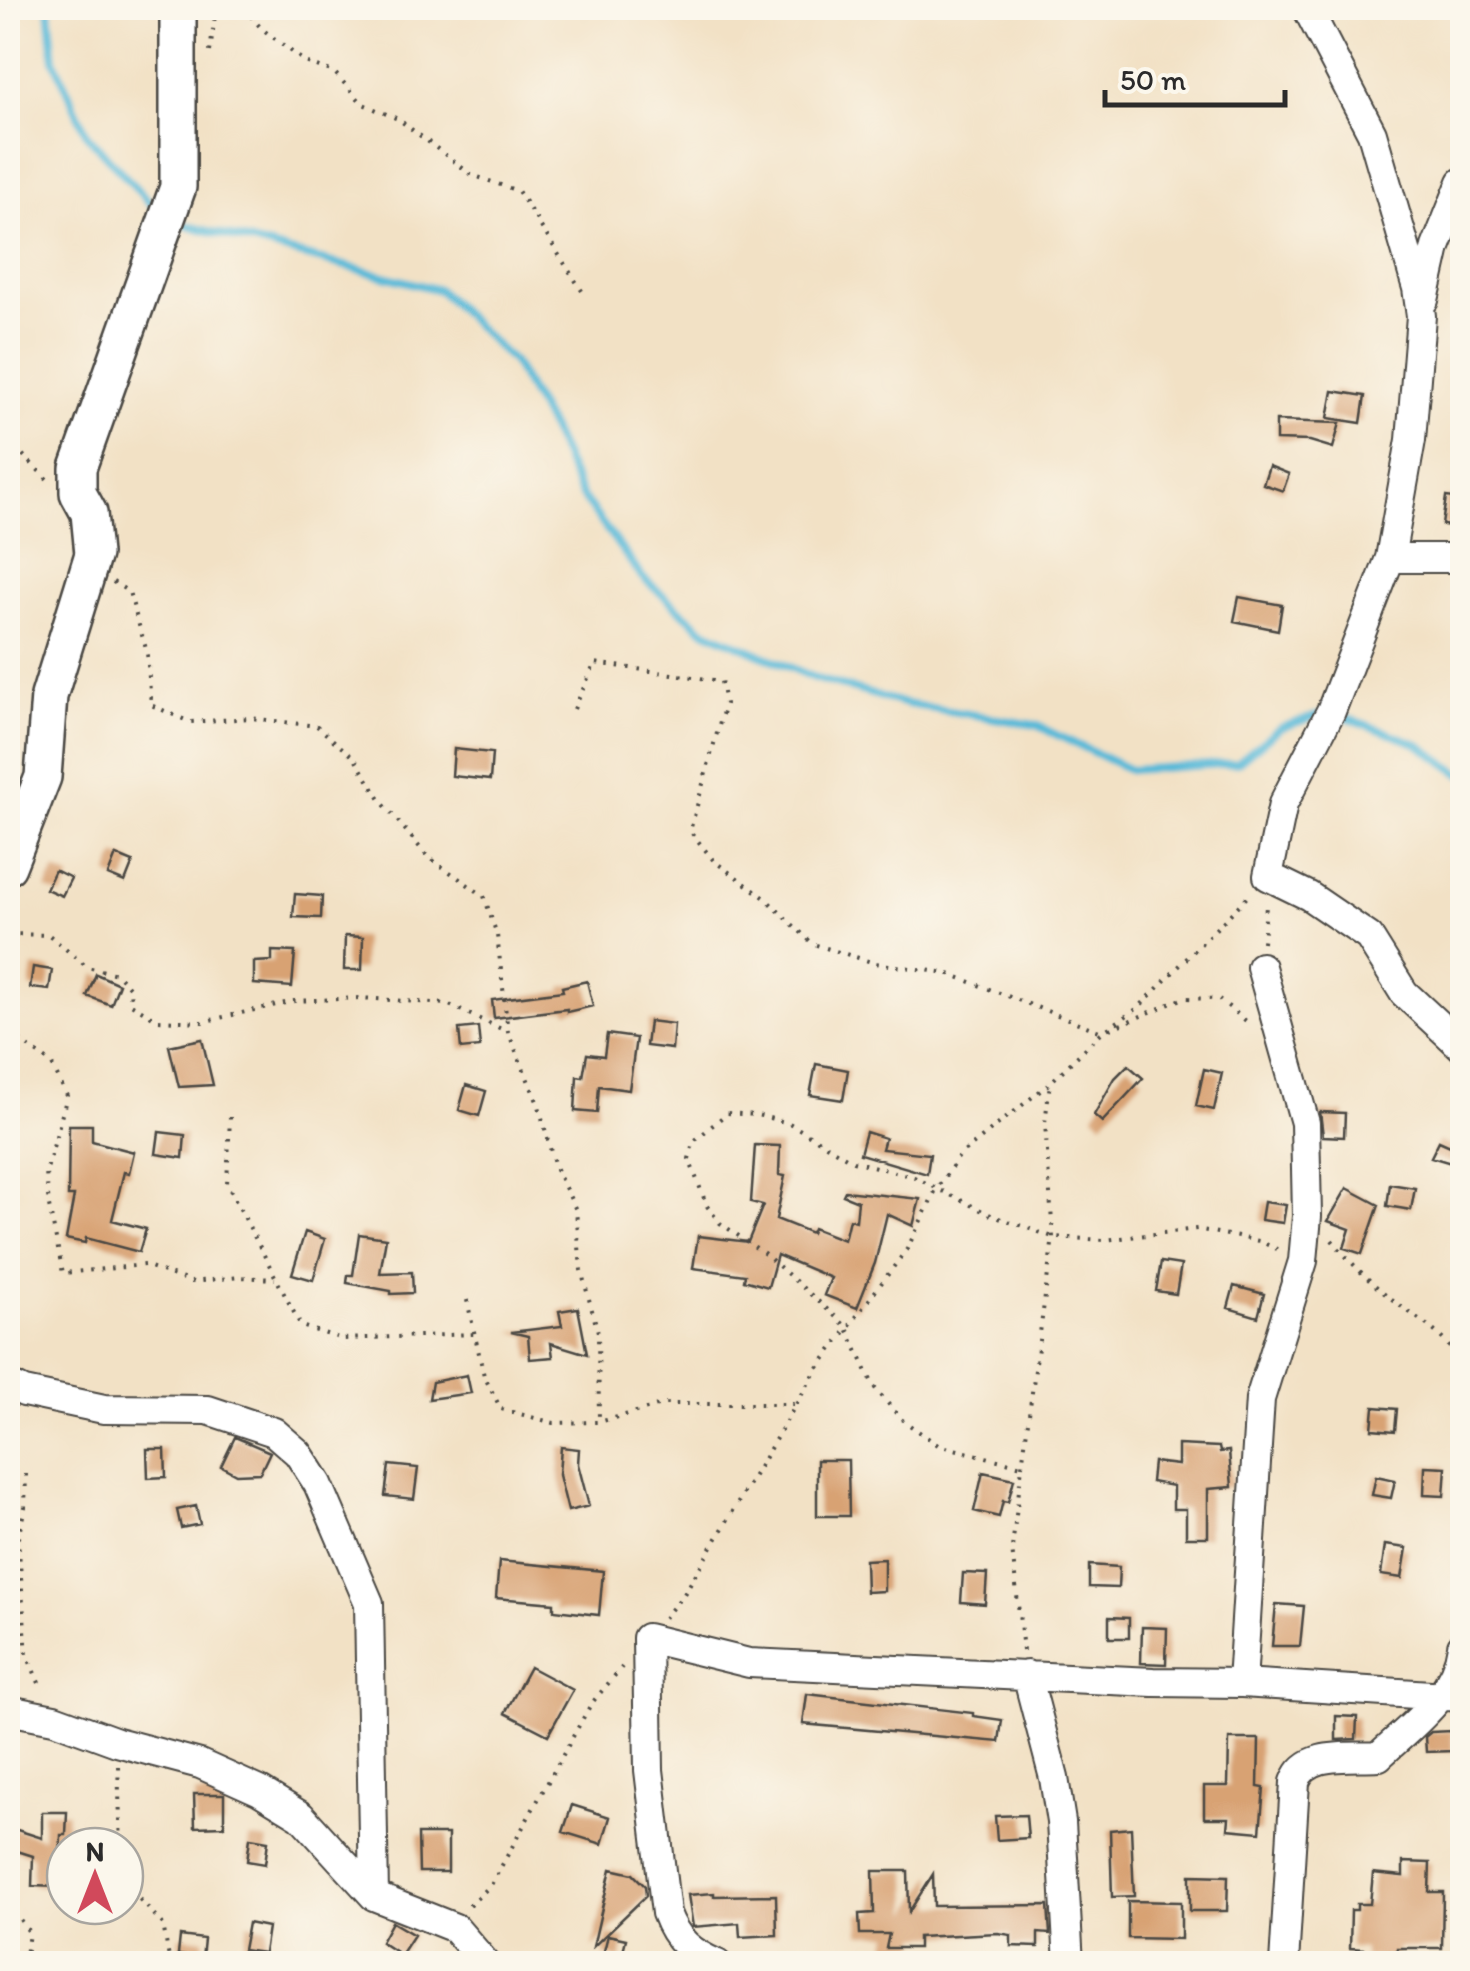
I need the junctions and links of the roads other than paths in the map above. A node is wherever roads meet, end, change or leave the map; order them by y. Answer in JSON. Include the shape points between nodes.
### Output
{"nodes":[{"id":1,"x":178,"y":8,"type":"edge"},
{"id":2,"x":1307,"y":8,"type":"edge"},
{"id":3,"x":1462,"y":182,"type":"edge"},
{"id":4,"x":1421,"y":316,"type":"junction"},
{"id":5,"x":1390,"y":558,"type":"junction"},
{"id":6,"x":1462,"y":558,"type":"edge"},
{"id":7,"x":8,"y":866,"type":"edge"},
{"id":8,"x":1261,"y":967,"type":"road end"},
{"id":9,"x":1462,"y":1047,"type":"edge"},
{"id":10,"x":8,"y":1384,"type":"edge"},
{"id":11,"x":1462,"y":1646,"type":"edge"},
{"id":12,"x":1027,"y":1675,"type":"junction"},
{"id":13,"x":1242,"y":1682,"type":"junction"},
{"id":14,"x":1453,"y":1696,"type":"edge"},
{"id":15,"x":8,"y":1710,"type":"edge"},
{"id":16,"x":374,"y":1896,"type":"junction"},
{"id":17,"x":486,"y":1964,"type":"edge"},
{"id":18,"x":718,"y":1964,"type":"edge"},
{"id":19,"x":1069,"y":1964,"type":"edge"},
{"id":20,"x":1284,"y":1964,"type":"edge"}],
"edges":[{"from":1,"to":7,"type":"street","via":[[178,188],[78,468],[94,554],[49,696],[43,778]]},
{"from":2,"to":4,"type":"street","via":[[1372,133]]},
{"from":3,"to":4,"type":"street","via":[[1436,246]]},
{"from":4,"to":5,"type":"street","via":[[1411,440]]},
{"from":5,"to":6,"type":"street"},
{"from":5,"to":9,"type":"street","via":[[1330,712],[1283,804],[1268,876],[1370,937],[1404,993]]},
{"from":8,"to":13,"type":"street","via":[[1305,1123],[1306,1216],[1303,1261],[1260,1399]]},
{"from":10,"to":16,"type":"street","via":[[104,1409],[208,1410],[274,1432],[298,1453],[369,1603]]},
{"from":11,"to":14,"type":"street"},
{"from":12,"to":13,"type":"street"},
{"from":12,"to":18,"type":"street","via":[[749,1663],[647,1638],[649,1770],[666,1913],[684,1945]]},
{"from":12,"to":19,"type":"street","via":[[1061,1822]]},
{"from":13,"to":14,"type":"street"},
{"from":14,"to":20,"type":"street","via":[[1380,1756],[1312,1760],[1300,1768]]},
{"from":15,"to":16,"type":"street","via":[[200,1764],[260,1791],[301,1816]]},
{"from":16,"to":17,"type":"street","via":[[455,1928]]}]}
